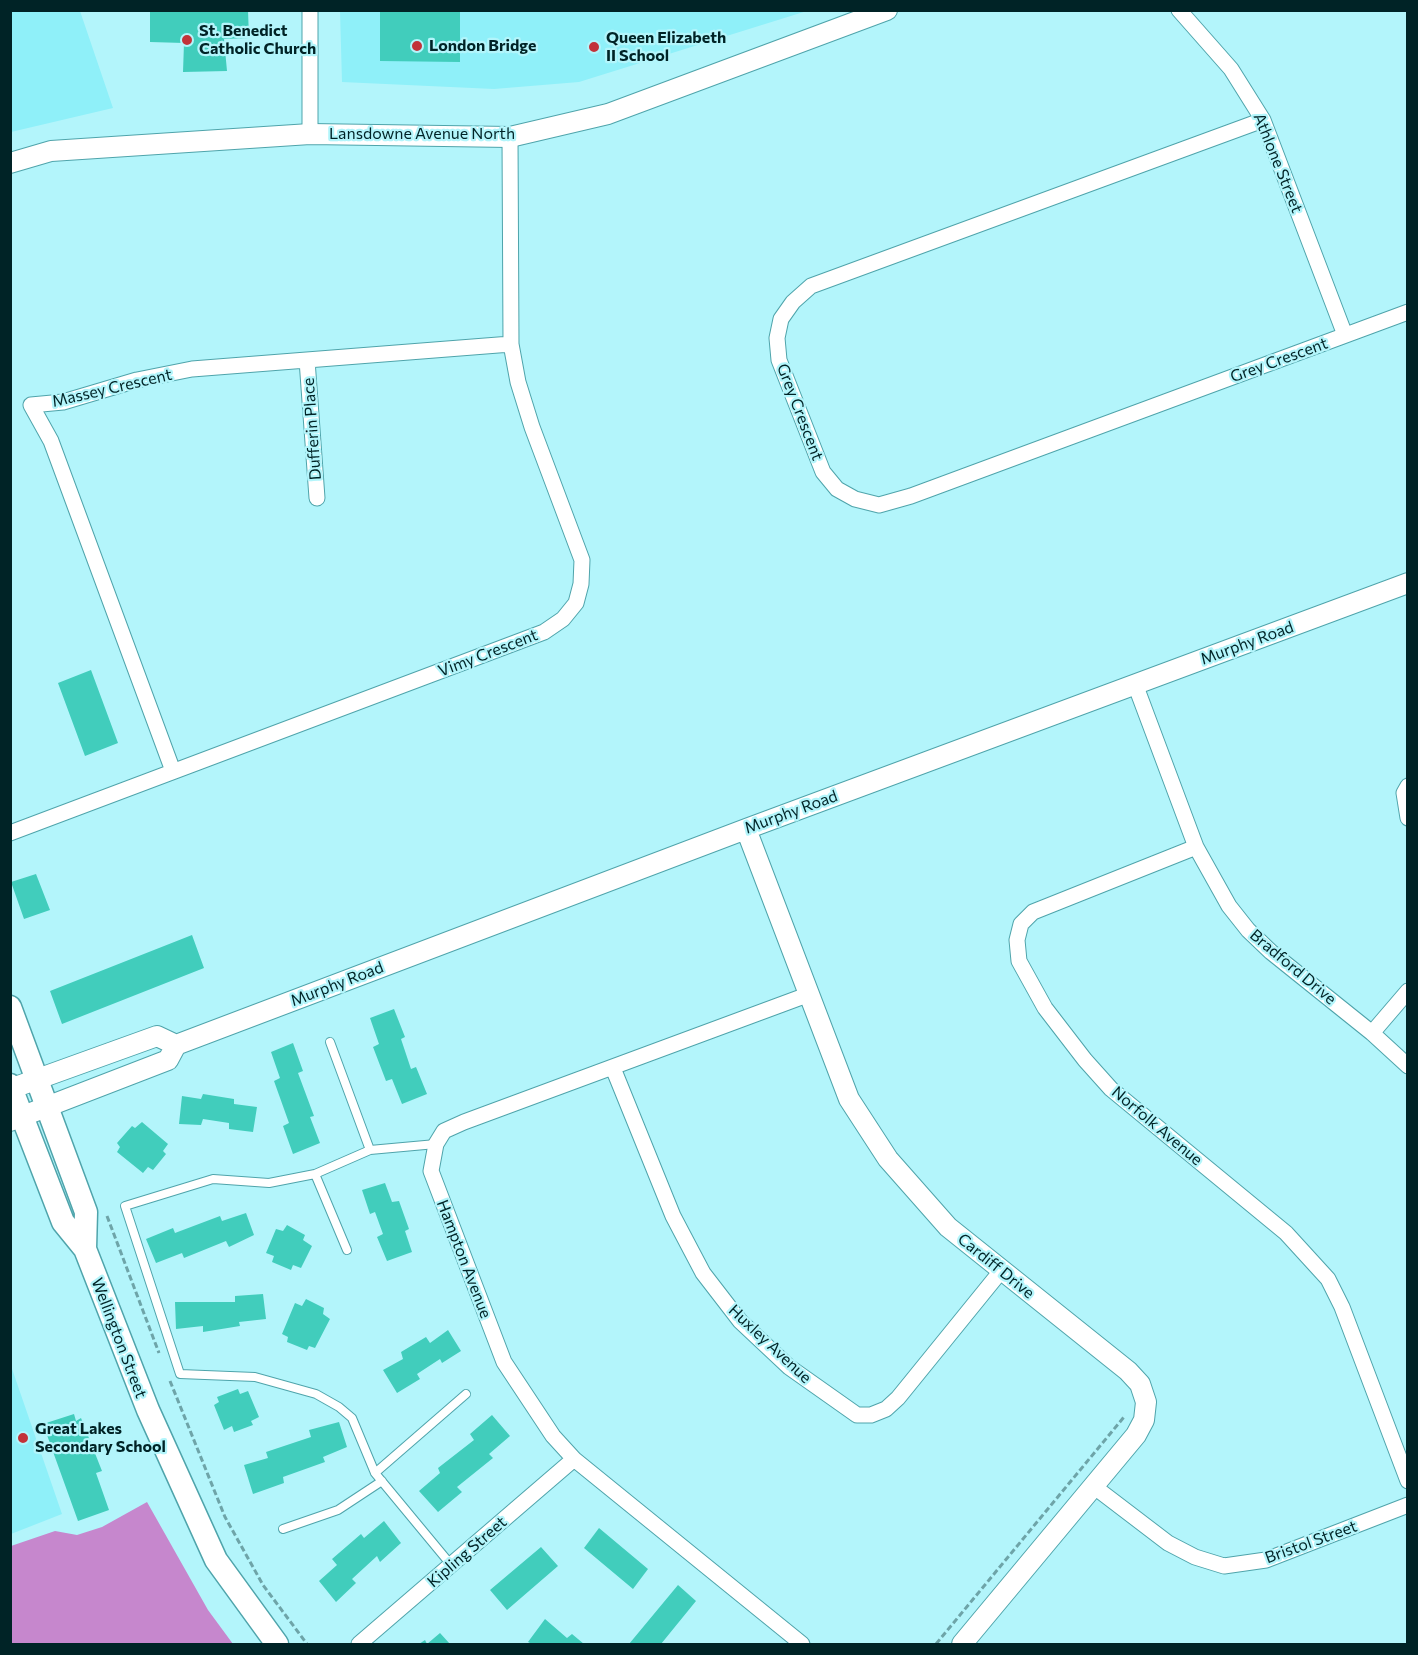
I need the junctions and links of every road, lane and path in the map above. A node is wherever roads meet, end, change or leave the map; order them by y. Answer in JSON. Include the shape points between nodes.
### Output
{"nodes":[{"id":1,"x":310,"y":10,"type":"edge"},
{"id":2,"x":887,"y":10,"type":"edge"},
{"id":3,"x":1179,"y":10,"type":"edge"},
{"id":4,"x":1263,"y":120,"type":"junction"},
{"id":5,"x":310,"y":134,"type":"junction"},
{"id":6,"x":510,"y":137,"type":"junction"},
{"id":7,"x":10,"y":163,"type":"edge"},
{"id":8,"x":1407,"y":312,"type":"edge"},
{"id":9,"x":1345,"y":335,"type":"junction"},
{"id":10,"x":511,"y":344,"type":"junction"},
{"id":11,"x":308,"y":360,"type":"junction"},
{"id":12,"x":317,"y":498,"type":"dead end"},
{"id":13,"x":1407,"y":583,"type":"edge"},
{"id":14,"x":1135,"y":684,"type":"junction"},
{"id":15,"x":173,"y":771,"type":"junction"},
{"id":16,"x":1407,"y":786,"type":"edge"},
{"id":17,"x":1407,"y":818,"type":"edge"},
{"id":18,"x":746,"y":829,"type":"junction"},
{"id":19,"x":10,"y":833,"type":"edge"},
{"id":20,"x":1196,"y":847,"type":"junction"},
{"id":21,"x":1407,"y":991,"type":"edge"},
{"id":22,"x":807,"y":995,"type":"junction"},
{"id":23,"x":10,"y":1007,"type":"edge"},
{"id":24,"x":1372,"y":1033,"type":"junction"},
{"id":25,"x":330,"y":1042,"type":"dead end"},
{"id":26,"x":176,"y":1045,"type":"junction"},
{"id":27,"x":1407,"y":1065,"type":"edge"},
{"id":28,"x":613,"y":1068,"type":"junction"},
{"id":29,"x":37,"y":1079,"type":"junction"},
{"id":30,"x":11,"y":1088,"type":"edge"},
{"id":31,"x":48,"y":1108,"type":"junction"},
{"id":32,"x":16,"y":1119,"type":"edge"},
{"id":33,"x":436,"y":1144,"type":"junction"},
{"id":34,"x":370,"y":1150,"type":"junction"},
{"id":35,"x":315,"y":1174,"type":"junction"},
{"id":36,"x":105,"y":1212,"type":"dead end"},
{"id":37,"x":85,"y":1249,"type":"junction"},
{"id":38,"x":347,"y":1250,"type":"dead end"},
{"id":39,"x":1000,"y":1271,"type":"junction"},
{"id":40,"x":159,"y":1354,"type":"dead end"},
{"id":41,"x":168,"y":1376,"type":"dead end"},
{"id":42,"x":466,"y":1394,"type":"dead end"},
{"id":43,"x":1131,"y":1408,"type":"dead end"},
{"id":44,"x":574,"y":1459,"type":"junction"},
{"id":45,"x":375,"y":1473,"type":"junction"},
{"id":46,"x":382,"y":1481,"type":"junction"},
{"id":47,"x":1407,"y":1481,"type":"edge"},
{"id":48,"x":1092,"y":1485,"type":"junction"},
{"id":49,"x":1407,"y":1505,"type":"edge"},
{"id":50,"x":283,"y":1529,"type":"dead end"},
{"id":51,"x":452,"y":1566,"type":"junction"},
{"id":52,"x":277,"y":1644,"type":"edge"},
{"id":53,"x":307,"y":1644,"type":"edge"},
{"id":54,"x":358,"y":1644,"type":"edge"},
{"id":55,"x":802,"y":1644,"type":"edge"},
{"id":56,"x":936,"y":1644,"type":"edge"},
{"id":57,"x":962,"y":1644,"type":"edge"}],
"edges":[{"from":1,"to":5,"type":"street"},
{"from":2,"to":6,"type":"street","name":"Lansdowne Avenue North","via":[[608,114]]},
{"from":3,"to":4,"type":"street","name":"Athlone Street","via":[[1231,69]]},
{"from":4,"to":9,"type":"street","name":"Athlone Street"},
{"from":4,"to":9,"type":"street","name":"Grey Crescent","via":[[811,286],[781,319],[777,338],[779,360],[822,472],[837,489],[879,505]]},
{"from":5,"to":6,"type":"street","name":"Lansdowne Avenue North"},
{"from":5,"to":7,"type":"street","name":"Lansdowne Avenue North","via":[[51,151]]},
{"from":6,"to":10,"type":"street","name":"Vimy Crescent"},
{"from":8,"to":9,"type":"street","name":"Grey Crescent"},
{"from":10,"to":11,"type":"street","name":"Massey Crescent"},
{"from":10,"to":15,"type":"street","name":"Vimy Crescent","via":[[530,419],[582,560],[576,603],[563,619],[544,632]]},
{"from":11,"to":12,"type":"street","name":"Dufferin Place"},
{"from":11,"to":15,"type":"street","name":"Massey Crescent","via":[[192,369],[63,402],[32,405],[51,441]]},
{"from":13,"to":14,"type":"street","name":"Murphy Road"},
{"from":14,"to":18,"type":"street","name":"Murphy Road"},
{"from":14,"to":20,"type":"street","name":"Bradford Drive"},
{"from":15,"to":19,"type":"street","name":"Vimy Crescent"},
{"from":16,"to":17,"type":"street"},
{"from":18,"to":22,"type":"street","name":"Cardiff Drive"},
{"from":18,"to":26,"type":"street","name":"Murphy Road"},
{"from":20,"to":24,"type":"street","name":"Bradford Drive","via":[[1210,877],[1248,930]]},
{"from":20,"to":47,"type":"street","name":"Norfolk Avenue","via":[[1033,912],[1021,924],[1017,939],[1019,960],[1052,1017],[1111,1089],[1286,1233],[1328,1279]]},
{"from":21,"to":24,"type":"street"},
{"from":22,"to":28,"type":"street"},
{"from":22,"to":39,"type":"street","name":"Cardiff Drive","via":[[849,1099],[888,1159],[948,1227]]},
{"from":23,"to":29,"type":"main road","name":"Wellington Street"},
{"from":24,"to":27,"type":"street","name":"Bradford Drive"},
{"from":25,"to":34,"type":"lane"},
{"from":26,"to":29,"type":"street","via":[[157,1036]]},
{"from":26,"to":31,"type":"street","name":"Murphy Road","via":[[168,1060]]},
{"from":28,"to":33,"type":"street","via":[[464,1122],[444,1131]]},
{"from":28,"to":39,"type":"street","name":"Huxley Avenue","via":[[673,1216],[703,1273],[740,1321],[789,1366],[850,1412],[871,1415],[898,1398]]},
{"from":29,"to":30,"type":"street"},
{"from":29,"to":31,"type":"main road","name":"Wellington Street"},
{"from":30,"to":32,"type":"main road","name":"Wellington Street"},
{"from":31,"to":32,"type":"street","name":"Murphy Road"},
{"from":31,"to":37,"type":"main road","name":"Wellington Street","via":[[86,1212]]},
{"from":32,"to":37,"type":"main road","name":"Wellington Street","via":[[63,1222]]},
{"from":33,"to":34,"type":"lane"},
{"from":33,"to":44,"type":"street","name":"Hampton Avenue","via":[[431,1171],[504,1362],[553,1436]]},
{"from":34,"to":35,"type":"lane"},
{"from":35,"to":38,"type":"lane"},
{"from":35,"to":45,"type":"lane","via":[[269,1183],[213,1179],[125,1206],[180,1374],[255,1377],[316,1394],[352,1418]]},
{"from":36,"to":40,"type":"path"},
{"from":37,"to":52,"type":"main road","name":"Wellington Street","via":[[148,1410],[216,1560]]},
{"from":39,"to":48,"type":"street","name":"Cardiff Drive","via":[[1140,1384],[1146,1402],[1144,1420],[1136,1435]]},
{"from":41,"to":53,"type":"path","via":[[225,1517],[263,1585]]},
{"from":42,"to":45,"type":"lane"},
{"from":43,"to":56,"type":"path"},
{"from":44,"to":51,"type":"street","name":"Kipling Street"},
{"from":44,"to":55,"type":"street","name":"Hampton Avenue"},
{"from":45,"to":46,"type":"lane"},
{"from":46,"to":50,"type":"lane","via":[[338,1510]]},
{"from":46,"to":51,"type":"lane"},
{"from":48,"to":49,"type":"street","name":"Bristol Street","via":[[1168,1544],[1224,1566],[1266,1560]]},
{"from":48,"to":57,"type":"street","name":"Cardiff Drive"},
{"from":51,"to":54,"type":"street","name":"Kipling Street"}]}
